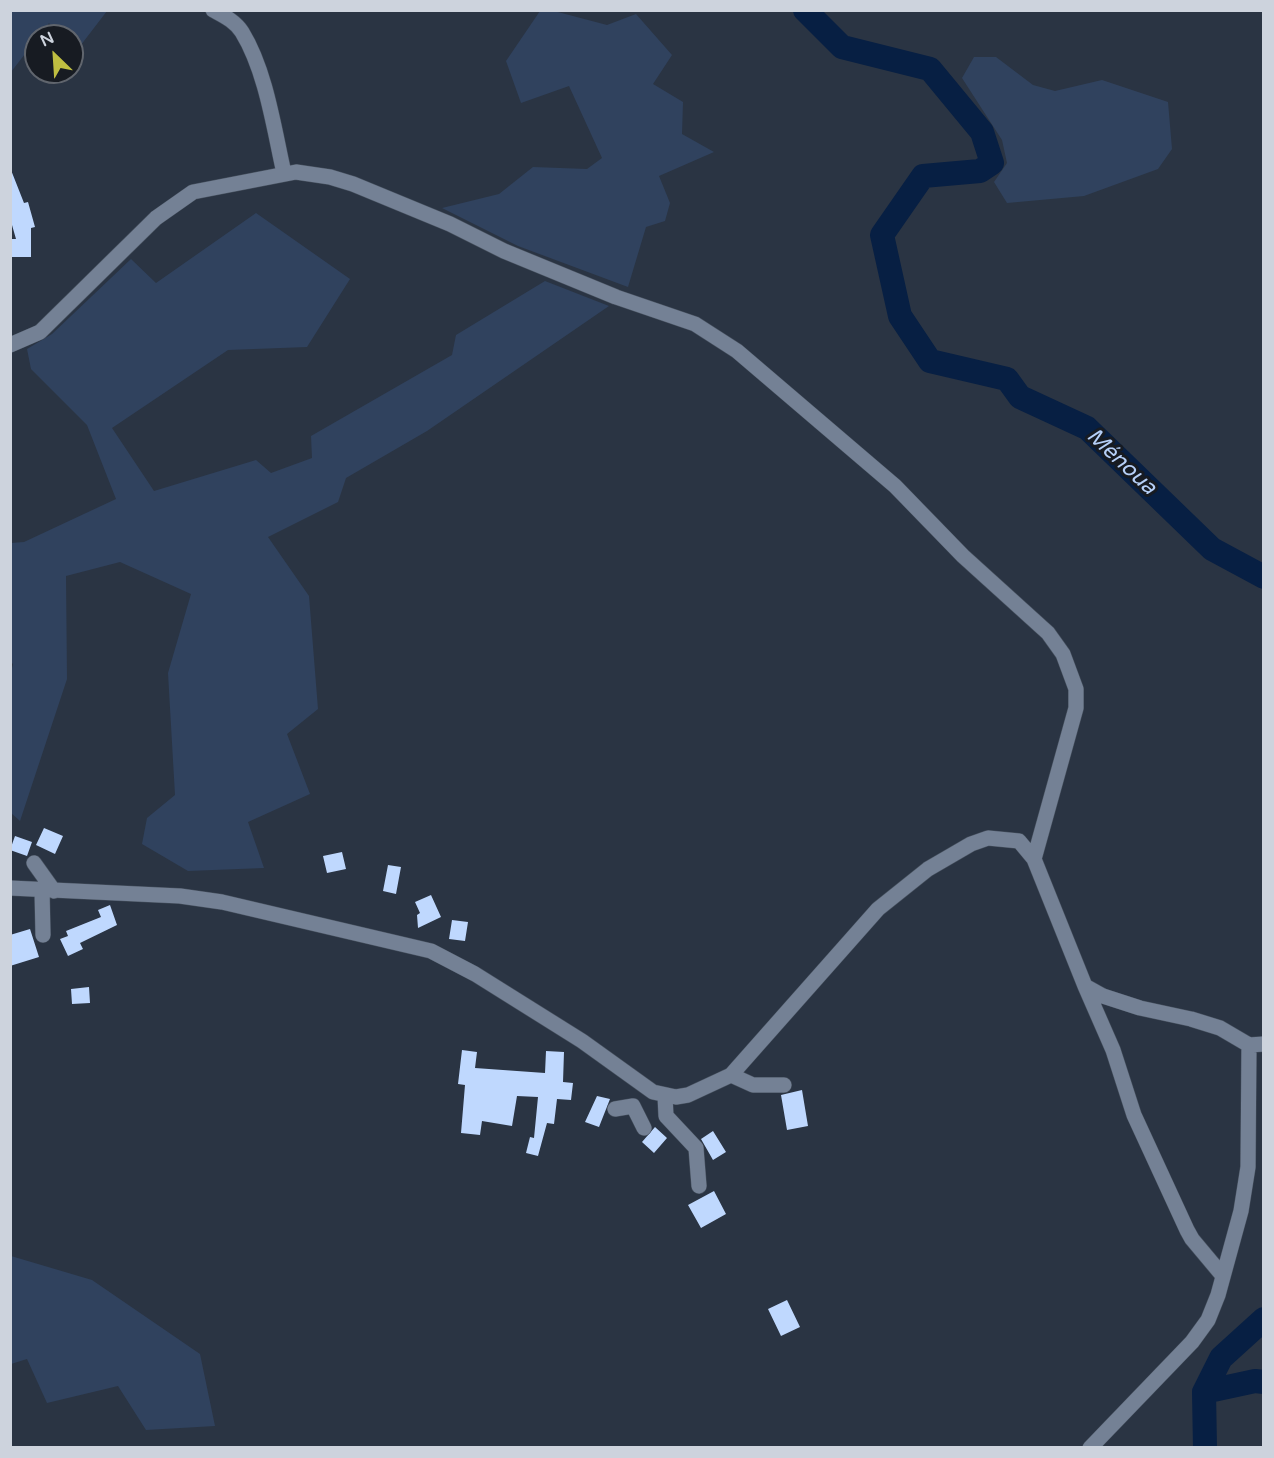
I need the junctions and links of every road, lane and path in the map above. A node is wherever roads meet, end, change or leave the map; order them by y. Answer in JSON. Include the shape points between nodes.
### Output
{"nodes":[{"id":1,"x":213,"y":10,"type":"edge"},
{"id":2,"x":284,"y":173,"type":"junction"},
{"id":3,"x":10,"y":345,"type":"edge"},
{"id":4,"x":1034,"y":859,"type":"junction"},
{"id":5,"x":34,"y":863,"type":"dead end"},
{"id":6,"x":10,"y":888,"type":"edge"},
{"id":7,"x":48,"y":890,"type":"junction"},
{"id":8,"x":43,"y":935,"type":"dead end"},
{"id":9,"x":1085,"y":986,"type":"junction"},
{"id":10,"x":1256,"y":1044,"type":"edge"},
{"id":11,"x":731,"y":1075,"type":"junction"},
{"id":12,"x":640,"y":1082,"type":"junction"},
{"id":13,"x":784,"y":1085,"type":"dead end"},
{"id":14,"x":665,"y":1096,"type":"junction"},
{"id":15,"x":633,"y":1106,"type":"junction"},
{"id":16,"x":615,"y":1109,"type":"dead end"},
{"id":17,"x":644,"y":1128,"type":"dead end"},
{"id":18,"x":699,"y":1186,"type":"dead end"},
{"id":19,"x":1223,"y":1276,"type":"junction"},
{"id":20,"x":1090,"y":1448,"type":"edge"}],
"edges":[{"from":1,"to":2,"type":"street","via":[[235,23],[252,53]]},
{"from":2,"to":3,"type":"street","via":[[206,188],[182,198],[156,218],[40,332]]},
{"from":2,"to":4,"type":"street","via":[[330,177],[382,194],[504,251],[695,324],[750,362],[895,486],[963,556],[1048,633],[1063,654],[1076,689],[1076,708]]},
{"from":4,"to":9,"type":"street"},
{"from":4,"to":11,"type":"street","via":[[1019,841],[988,838],[928,869],[878,909]]},
{"from":5,"to":7,"type":"street"},
{"from":6,"to":7,"type":"street"},
{"from":7,"to":8,"type":"street"},
{"from":7,"to":12,"type":"street","via":[[180,896],[222,902],[431,951],[582,1041]]},
{"from":9,"to":10,"type":"street","via":[[1103,996],[1220,1028]]},
{"from":9,"to":19,"type":"street","via":[[1113,1050],[1134,1115],[1187,1230]]},
{"from":10,"to":19,"type":"street","via":[[1248,1167],[1241,1211]]},
{"from":11,"to":13,"type":"street","via":[[753,1085]]},
{"from":11,"to":14,"type":"street","via":[[688,1095]]},
{"from":12,"to":14,"type":"street"},
{"from":12,"to":15,"type":"street"},
{"from":14,"to":18,"type":"street","via":[[666,1116],[696,1148]]},
{"from":15,"to":16,"type":"street"},
{"from":15,"to":17,"type":"street"},
{"from":19,"to":20,"type":"street","via":[[1208,1320],[1192,1342]]}]}
